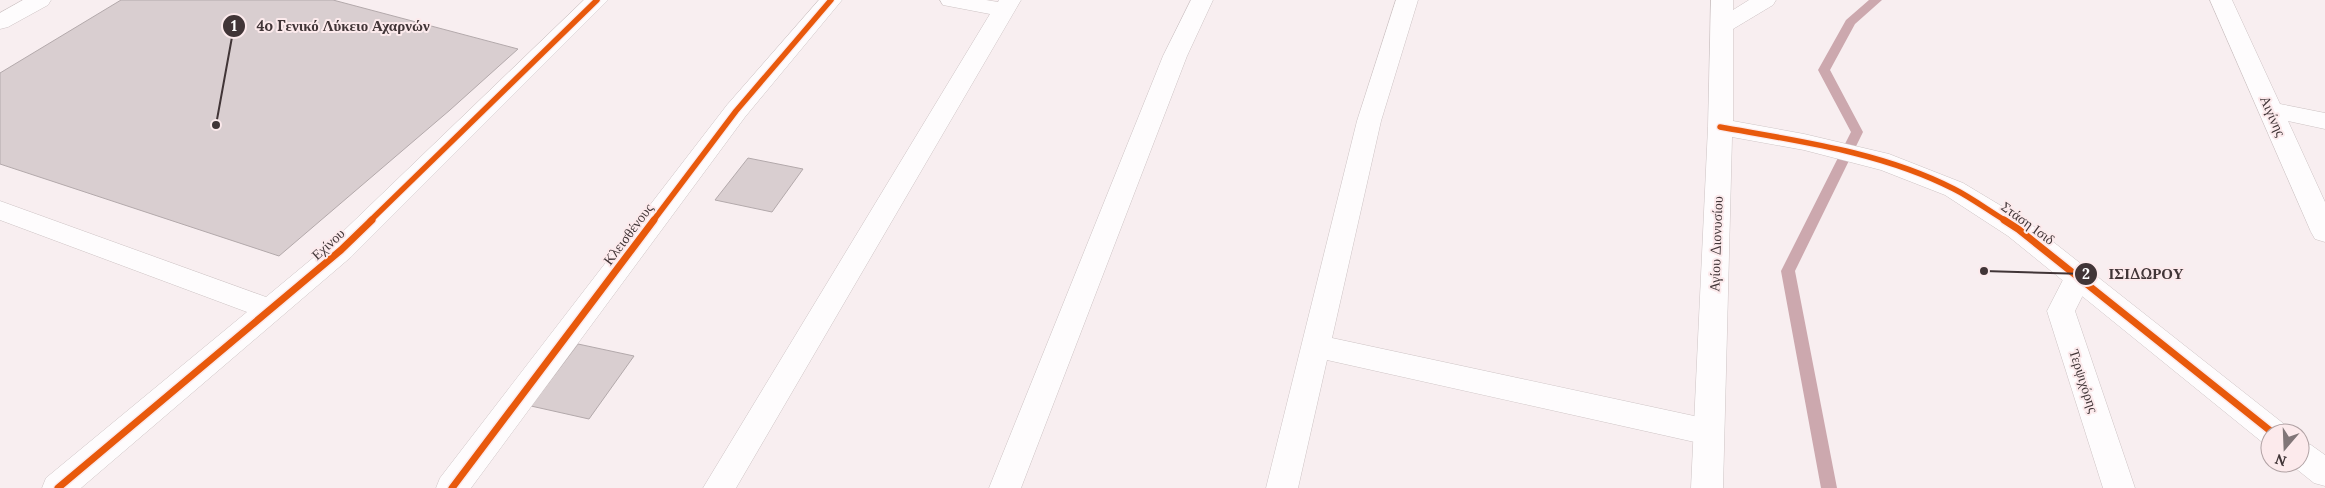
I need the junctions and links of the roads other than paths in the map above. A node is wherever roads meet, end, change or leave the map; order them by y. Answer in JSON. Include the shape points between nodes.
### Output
{"nodes":[{"id":1,"x":40,"y":0,"type":"edge"},
{"id":2,"x":597,"y":0,"type":"edge"},
{"id":3,"x":831,"y":0,"type":"edge"},
{"id":4,"x":951,"y":0,"type":"edge"},
{"id":5,"x":1202,"y":0,"type":"edge"},
{"id":6,"x":1407,"y":0,"type":"edge"},
{"id":7,"x":1722,"y":0,"type":"edge"},
{"id":8,"x":1765,"y":0,"type":"edge"},
{"id":9,"x":2221,"y":0,"type":"edge"},
{"id":10,"x":1007,"y":5,"type":"edge"},
{"id":11,"x":0,"y":22,"type":"edge"},
{"id":12,"x":1722,"y":26,"type":"junction"},
{"id":13,"x":2270,"y":110,"type":"junction"},
{"id":14,"x":2325,"y":120,"type":"edge"},
{"id":15,"x":1720,"y":127,"type":"junction"},
{"id":16,"x":0,"y":210,"type":"edge"},
{"id":17,"x":2325,"y":232,"type":"edge"},
{"id":18,"x":2078,"y":277,"type":"junction"},
{"id":19,"x":272,"y":310,"type":"junction"},
{"id":20,"x":1316,"y":346,"type":"junction"},
{"id":21,"x":2260,"y":423,"type":"edge"},
{"id":22,"x":1708,"y":432,"type":"junction"},
{"id":23,"x":2310,"y":462,"type":"edge"},
{"id":24,"x":2325,"y":473,"type":"edge"},
{"id":25,"x":58,"y":488,"type":"edge"},
{"id":26,"x":452,"y":488,"type":"edge"},
{"id":27,"x":719,"y":488,"type":"edge"},
{"id":28,"x":1005,"y":488,"type":"edge"},
{"id":29,"x":1282,"y":488,"type":"edge"},
{"id":30,"x":1707,"y":488,"type":"edge"},
{"id":31,"x":2119,"y":488,"type":"edge"}],
"edges":[{"from":1,"to":11,"type":"street"},
{"from":2,"to":19,"type":"street","name":"Εχίνου","via":[[341,250]]},
{"from":3,"to":26,"type":"street","name":"Κλεισθένους","via":[[736,112]]},
{"from":4,"to":10,"type":"street"},
{"from":5,"to":28,"type":"street","via":[[1175,56]]},
{"from":6,"to":20,"type":"street","via":[[1369,121]]},
{"from":7,"to":12,"type":"street","name":"Αγίου Διονυσίου"},
{"from":8,"to":12,"type":"street"},
{"from":9,"to":13,"type":"street","name":"Αιγίνης"},
{"from":10,"to":27,"type":"street"},
{"from":12,"to":15,"type":"street","name":"Αγίου Διονυσίου"},
{"from":13,"to":14,"type":"street"},
{"from":13,"to":17,"type":"street","name":"Αιγίνης"},
{"from":15,"to":18,"type":"street","name":"Στάση Ισιδ","via":[[1804,142],[1889,163],[1962,194],[2018,228]]},
{"from":15,"to":22,"type":"street","name":"Αγίου Διονυσίου"},
{"from":16,"to":19,"type":"street"},
{"from":18,"to":21,"type":"street","name":"Στάση Ισιδ"},
{"from":18,"to":31,"type":"street","name":"Τερψιχόρης","via":[[2061,311]]},
{"from":19,"to":25,"type":"street","name":"Εχίνου"},
{"from":20,"to":22,"type":"street"},
{"from":20,"to":29,"type":"street"},
{"from":22,"to":30,"type":"street","name":"Αγίου Διονυσίου"},
{"from":23,"to":24,"type":"street"}]}
